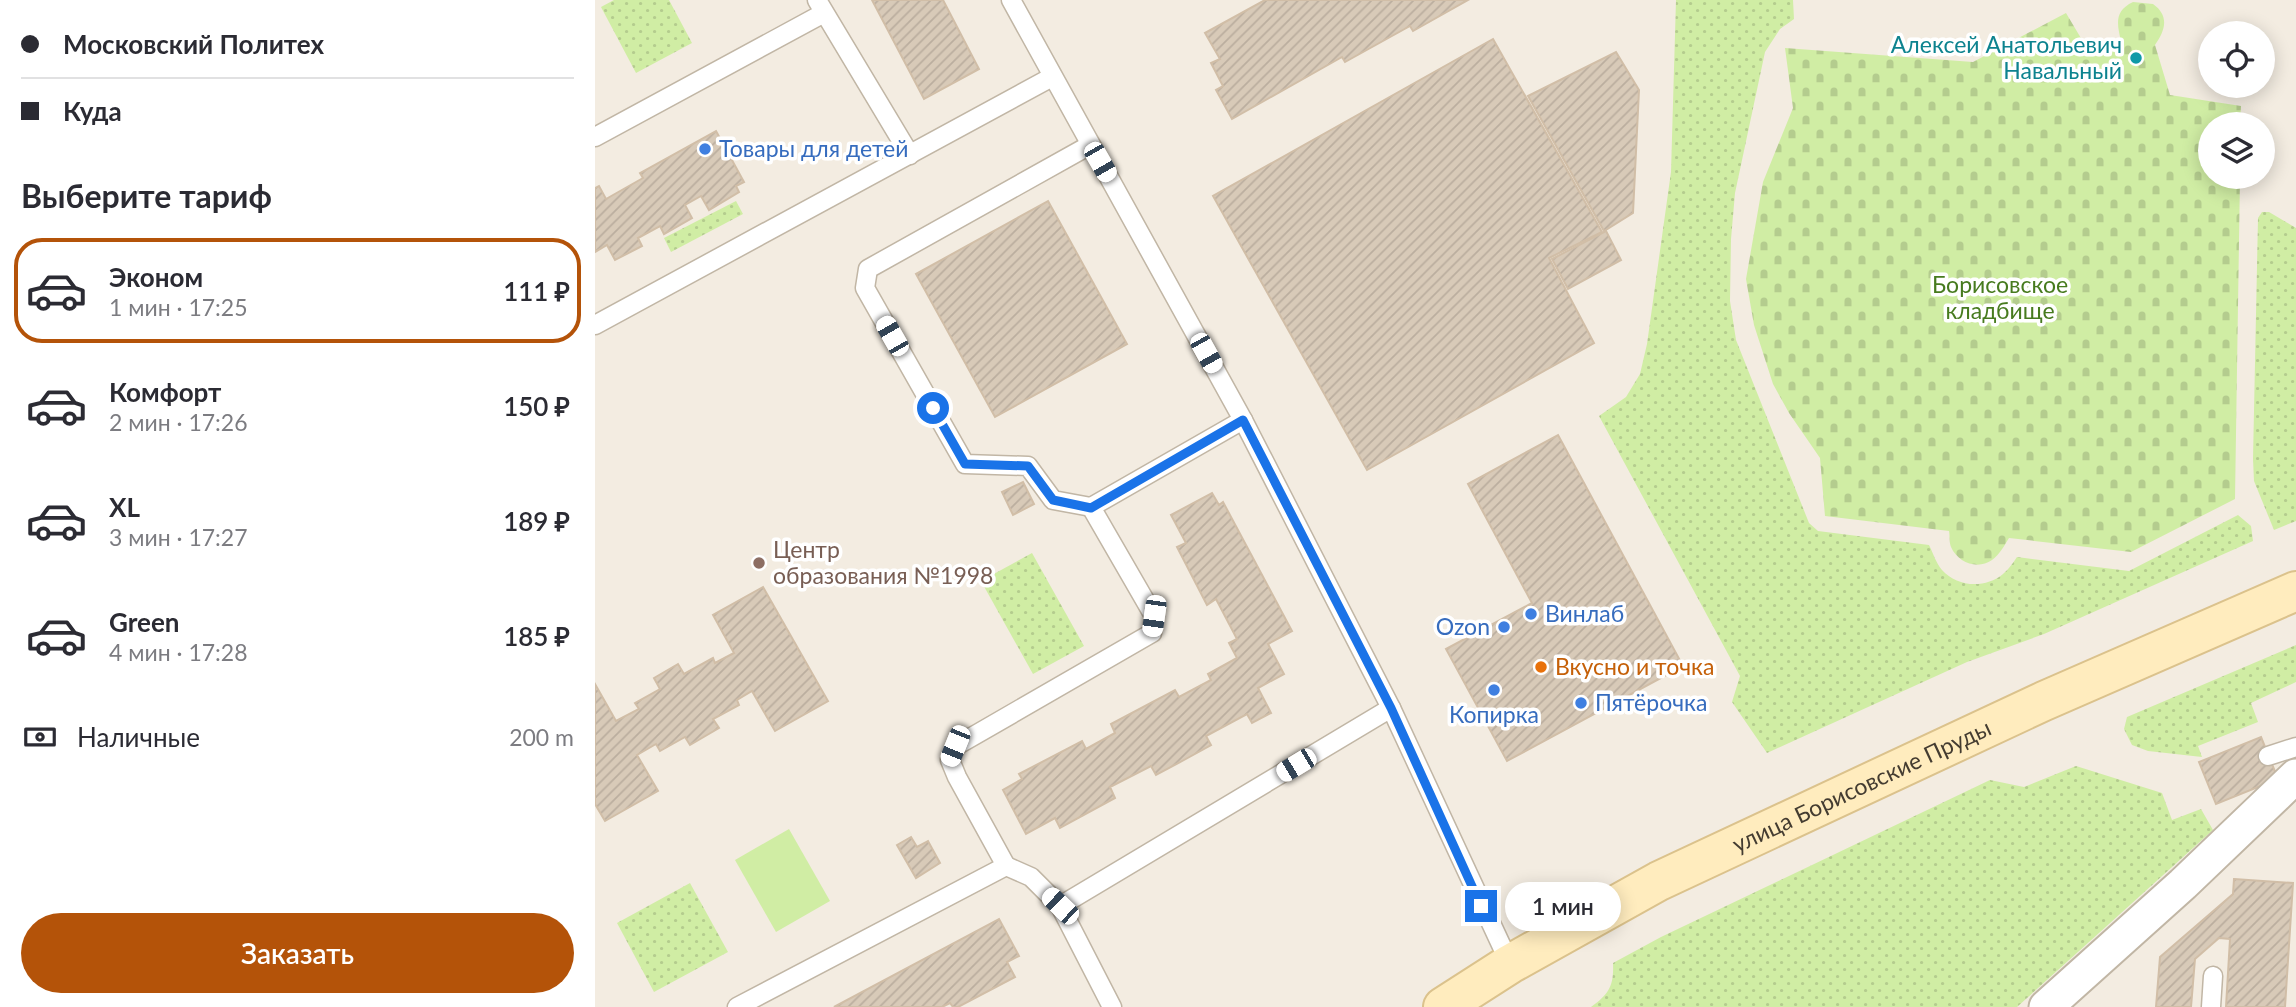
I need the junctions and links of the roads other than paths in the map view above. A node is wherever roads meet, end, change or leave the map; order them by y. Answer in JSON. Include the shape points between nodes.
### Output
{"nodes":[{"id":1,"x":1011,"y":0,"type":"edge"},
{"id":2,"x":821,"y":6,"type":"edge"},
{"id":3,"x":1052,"y":77,"type":"junction"},
{"id":4,"x":595,"y":137,"type":"edge"},
{"id":5,"x":1090,"y":145,"type":"junction"},
{"id":6,"x":910,"y":155,"type":"junction"},
{"id":7,"x":595,"y":325,"type":"edge"},
{"id":8,"x":1243,"y":420,"type":"junction"},
{"id":9,"x":1091,"y":508,"type":"junction"},
{"id":10,"x":2296,"y":591,"type":"edge"},
{"id":11,"x":1391,"y":708,"type":"junction"},
{"id":12,"x":2296,"y":747,"type":"edge"},
{"id":13,"x":2268,"y":756,"type":"dead end"},
{"id":14,"x":2296,"y":776,"type":"edge"},
{"id":15,"x":1006,"y":866,"type":"junction"},
{"id":16,"x":1060,"y":906,"type":"junction"},
{"id":17,"x":1510,"y":964,"type":"junction"},
{"id":18,"x":2213,"y":976,"type":"dead end"},
{"id":19,"x":737,"y":1007,"type":"edge"},
{"id":20,"x":1112,"y":1007,"type":"edge"},
{"id":21,"x":1443,"y":1007,"type":"edge"},
{"id":22,"x":2046,"y":1007,"type":"edge"},
{"id":23,"x":2211,"y":1007,"type":"edge"}],
"edges":[{"from":1,"to":3,"type":"lane"},
{"from":2,"to":4,"type":"lane"},
{"from":2,"to":6,"type":"lane"},
{"from":3,"to":5,"type":"lane"},
{"from":3,"to":6,"type":"lane"},
{"from":5,"to":8,"type":"lane"},
{"from":5,"to":9,"type":"lane","via":[[867,269],[865,288],[965,464],[1028,466],[1053,500]]},
{"from":6,"to":7,"type":"lane"},
{"from":8,"to":9,"type":"lane"},
{"from":8,"to":11,"type":"lane"},
{"from":9,"to":15,"type":"lane","via":[[1154,616],[1151,633],[955,746],[950,760],[957,777]]},
{"from":10,"to":17,"type":"main road","name":"улица Борисовские Пруды","via":[[2044,701],[1659,881]]},
{"from":11,"to":16,"type":"lane"},
{"from":11,"to":17,"type":"lane"},
{"from":12,"to":13,"type":"lane"},
{"from":14,"to":22,"type":"street"},
{"from":15,"to":16,"type":"lane","via":[[1031,877]]},
{"from":15,"to":19,"type":"lane"},
{"from":16,"to":20,"type":"lane"},
{"from":17,"to":21,"type":"main road","name":"улица Борисовские Пруды"},
{"from":18,"to":23,"type":"lane"}]}
